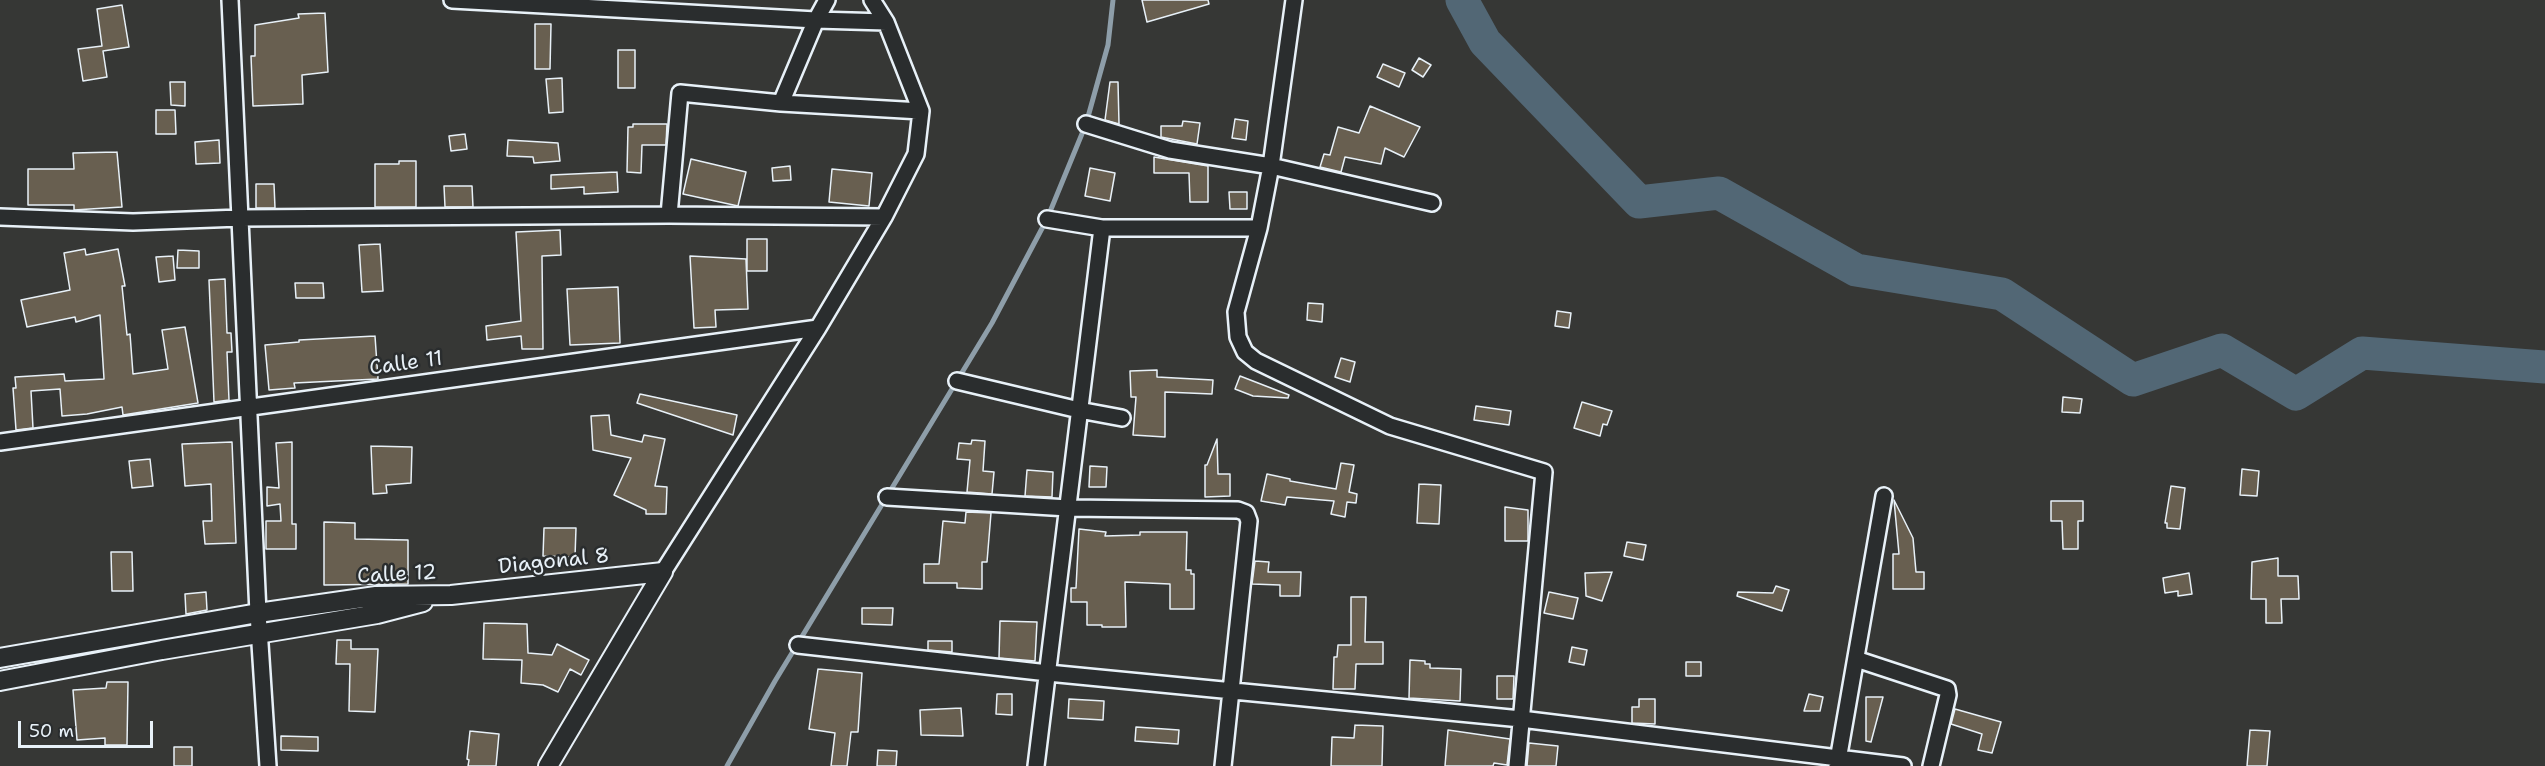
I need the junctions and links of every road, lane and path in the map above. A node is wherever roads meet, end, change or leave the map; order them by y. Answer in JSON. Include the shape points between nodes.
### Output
{"nodes":[{"id":1,"x":230,"y":0,"type":"edge"},
{"id":2,"x":452,"y":0,"type":"edge"},
{"id":3,"x":827,"y":0,"type":"edge"},
{"id":4,"x":872,"y":0,"type":"edge"},
{"id":5,"x":1294,"y":0,"type":"edge"},
{"id":6,"x":816,"y":20,"type":"junction"},
{"id":7,"x":886,"y":22,"type":"junction"},
{"id":8,"x":782,"y":103,"type":"junction"},
{"id":9,"x":921,"y":111,"type":"junction"},
{"id":10,"x":1086,"y":124,"type":"dead end"},
{"id":11,"x":1271,"y":166,"type":"junction"},
{"id":12,"x":1432,"y":203,"type":"dead end"},
{"id":13,"x":669,"y":215,"type":"junction"},
{"id":14,"x":0,"y":217,"type":"edge"},
{"id":15,"x":884,"y":217,"type":"junction"},
{"id":16,"x":240,"y":218,"type":"junction"},
{"id":17,"x":1047,"y":219,"type":"dead end"},
{"id":18,"x":1102,"y":228,"type":"junction"},
{"id":19,"x":1259,"y":228,"type":"junction"},
{"id":20,"x":818,"y":328,"type":"junction"},
{"id":21,"x":957,"y":381,"type":"dead end"},
{"id":22,"x":248,"y":408,"type":"junction"},
{"id":23,"x":1080,"y":410,"type":"junction"},
{"id":24,"x":1122,"y":418,"type":"dead end"},
{"id":25,"x":0,"y":442,"type":"edge"},
{"id":26,"x":1884,"y":496,"type":"dead end"},
{"id":27,"x":887,"y":497,"type":"dead end"},
{"id":28,"x":1068,"y":508,"type":"junction"},
{"id":29,"x":663,"y":572,"type":"junction"},
{"id":30,"x":451,"y":596,"type":"junction"},
{"id":31,"x":258,"y":613,"type":"junction"},
{"id":32,"x":260,"y":633,"type":"junction"},
{"id":33,"x":798,"y":645,"type":"dead end"},
{"id":34,"x":0,"y":658,"type":"edge"},
{"id":35,"x":1856,"y":659,"type":"junction"},
{"id":36,"x":1048,"y":673,"type":"junction"},
{"id":37,"x":0,"y":681,"type":"edge"},
{"id":38,"x":1230,"y":692,"type":"junction"},
{"id":39,"x":1521,"y":719,"type":"junction"},
{"id":40,"x":1838,"y":762,"type":"edge"},
{"id":41,"x":268,"y":766,"type":"edge"},
{"id":42,"x":548,"y":766,"type":"edge"},
{"id":43,"x":1036,"y":766,"type":"edge"},
{"id":44,"x":1223,"y":766,"type":"edge"},
{"id":45,"x":1517,"y":766,"type":"edge"},
{"id":46,"x":1904,"y":766,"type":"edge"},
{"id":47,"x":1931,"y":766,"type":"edge"}],
"edges":[{"from":1,"to":16,"type":"street"},
{"from":2,"to":6,"type":"street"},
{"from":3,"to":6,"type":"street"},
{"from":4,"to":7,"type":"street"},
{"from":5,"to":11,"type":"street"},
{"from":6,"to":7,"type":"street"},
{"from":6,"to":8,"type":"street"},
{"from":7,"to":9,"type":"street"},
{"from":8,"to":9,"type":"street"},
{"from":8,"to":13,"type":"street","via":[[680,93]]},
{"from":9,"to":15,"type":"street","via":[[916,154]]},
{"from":10,"to":11,"type":"street","via":[[1170,150]]},
{"from":11,"to":12,"type":"street"},
{"from":11,"to":19,"type":"street"},
{"from":13,"to":15,"type":"street"},
{"from":13,"to":16,"type":"street"},
{"from":14,"to":16,"type":"street","via":[[133,222]]},
{"from":15,"to":20,"type":"street"},
{"from":16,"to":22,"type":"street"},
{"from":17,"to":18,"type":"street"},
{"from":18,"to":19,"type":"street"},
{"from":18,"to":23,"type":"street"},
{"from":19,"to":39,"type":"street","via":[[1236,312],[1238,337],[1245,352],[1256,361],[1390,426],[1544,472]]},
{"from":20,"to":22,"type":"street","name":"Calle 11"},
{"from":20,"to":29,"type":"street"},
{"from":21,"to":23,"type":"street"},
{"from":22,"to":25,"type":"street","name":"Calle 11"},
{"from":22,"to":31,"type":"street"},
{"from":23,"to":24,"type":"street"},
{"from":23,"to":28,"type":"street"},
{"from":26,"to":35,"type":"street"},
{"from":27,"to":28,"type":"street"},
{"from":28,"to":36,"type":"street"},
{"from":28,"to":38,"type":"street","via":[[1246,513],[1249,521]]},
{"from":29,"to":30,"type":"street","name":"Diagonal 8"},
{"from":29,"to":42,"type":"street"},
{"from":30,"to":31,"type":"street","name":"Calle 12","via":[[376,596]]},
{"from":30,"to":32,"type":"street","name":"Calle 12","via":[[377,614]]},
{"from":31,"to":32,"type":"street"},
{"from":31,"to":34,"type":"street","name":"Calle 12"},
{"from":32,"to":37,"type":"street","name":"Calle 12"},
{"from":32,"to":41,"type":"street"},
{"from":33,"to":36,"type":"street"},
{"from":35,"to":40,"type":"street"},
{"from":35,"to":47,"type":"street","via":[[1947,689]]},
{"from":36,"to":38,"type":"street"},
{"from":36,"to":43,"type":"street"},
{"from":38,"to":39,"type":"street"},
{"from":38,"to":44,"type":"street"},
{"from":39,"to":40,"type":"street"},
{"from":39,"to":45,"type":"street"},
{"from":40,"to":46,"type":"street"}]}
